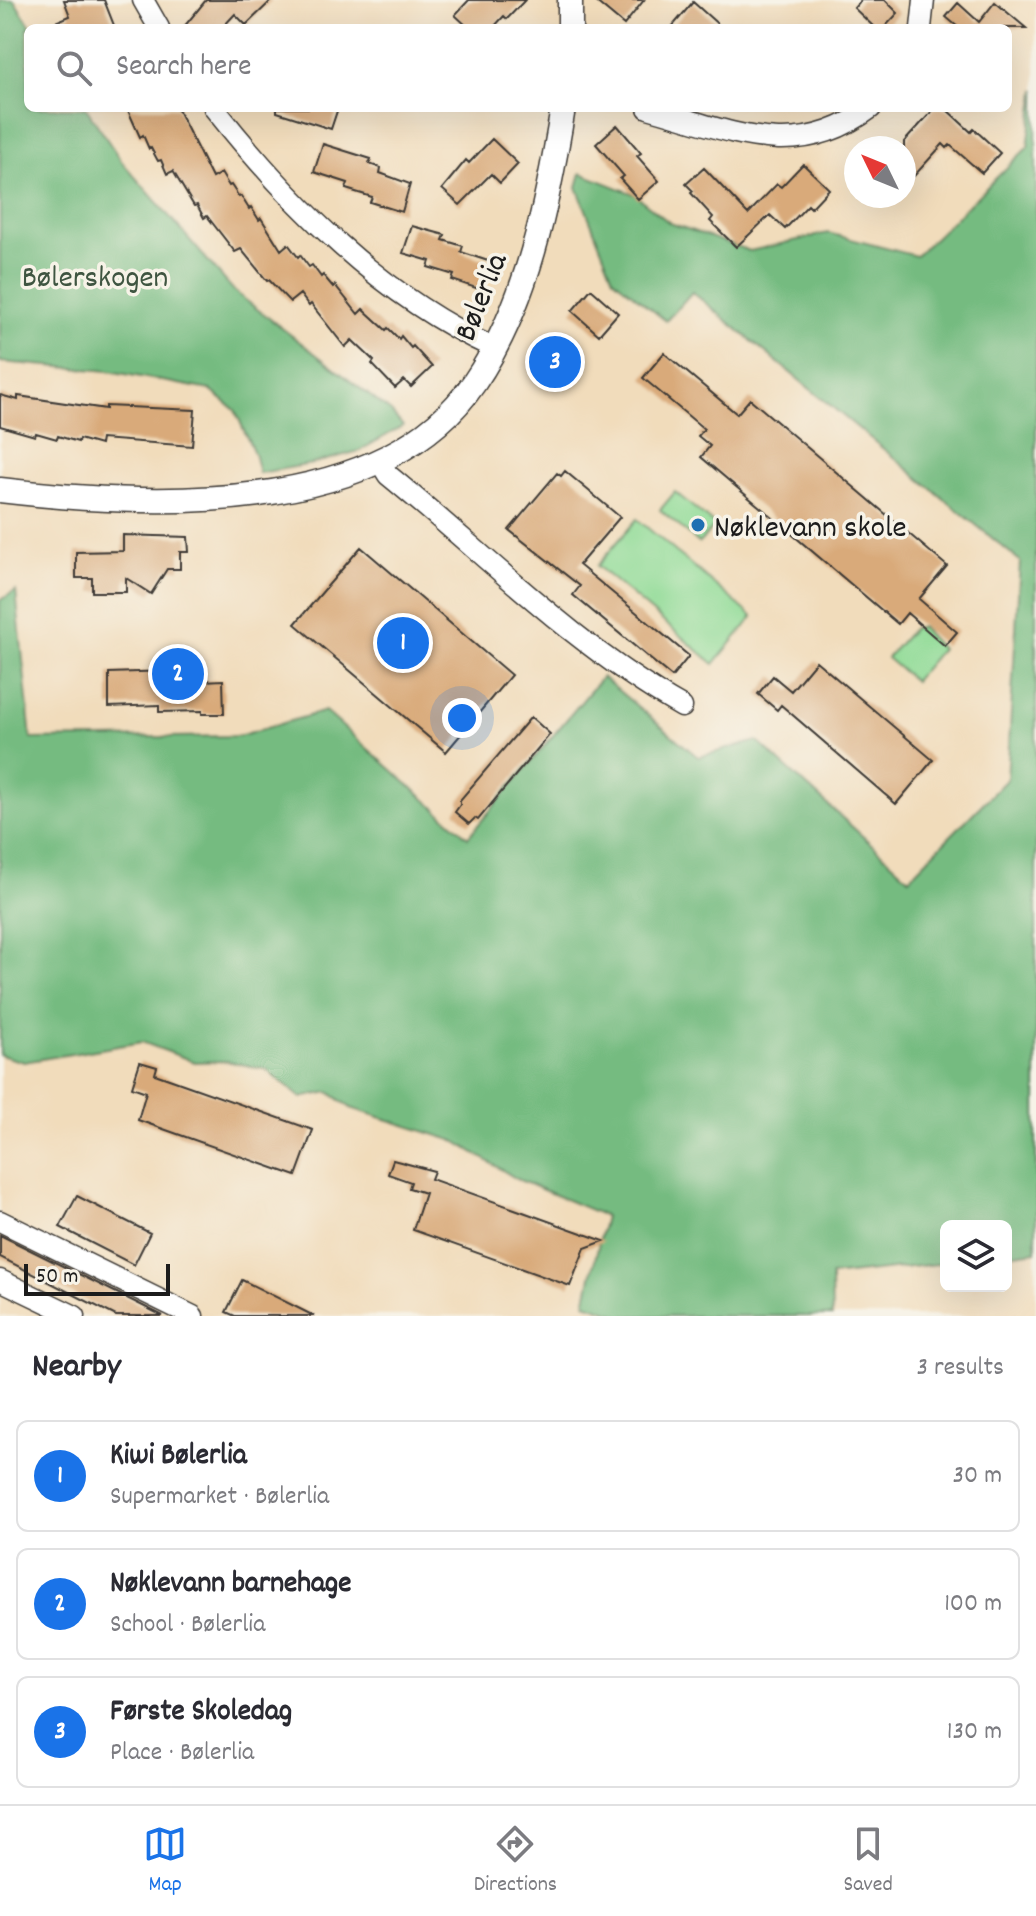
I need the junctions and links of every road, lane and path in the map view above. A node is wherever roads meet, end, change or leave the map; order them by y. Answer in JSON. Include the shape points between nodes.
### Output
{"nodes":[{"id":1,"x":143,"y":0,"type":"edge"},
{"id":2,"x":570,"y":0,"type":"edge"},
{"id":3,"x":924,"y":0,"type":"edge"},
{"id":4,"x":157,"y":24,"type":"edge"},
{"id":5,"x":570,"y":24,"type":"edge"},
{"id":6,"x":921,"y":24,"type":"edge"},
{"id":7,"x":217,"y":112,"type":"edge"},
{"id":8,"x":562,"y":112,"type":"edge"},
{"id":9,"x":662,"y":112,"type":"edge"},
{"id":10,"x":864,"y":112,"type":"edge"},
{"id":11,"x":494,"y":348,"type":"junction"},
{"id":12,"x":380,"y":462,"type":"junction"},
{"id":13,"x":0,"y":490,"type":"edge"},
{"id":14,"x":682,"y":707,"type":"dead end"},
{"id":15,"x":0,"y":1221,"type":"edge"},
{"id":16,"x":0,"y":1280,"type":"edge"},
{"id":17,"x":75,"y":1316,"type":"edge"},
{"id":18,"x":193,"y":1316,"type":"edge"}],
"edges":[{"from":1,"to":4,"type":"street"},
{"from":2,"to":5,"type":"street"},
{"from":3,"to":6,"type":"street"},
{"from":7,"to":11,"type":"street","via":[[287,195],[368,267],[454,329]]},
{"from":8,"to":11,"type":"street","name":"Bølerlia","via":[[533,246]]},
{"from":9,"to":10,"type":"street","via":[[758,139],[780,140],[820,134]]},
{"from":11,"to":12,"type":"street","name":"Bølerlia","via":[[474,384],[447,415]]},
{"from":12,"to":13,"type":"street","name":"Bølerlia","via":[[328,480],[230,496],[79,499]]},
{"from":12,"to":14,"type":"street","via":[[388,475],[570,630],[637,681]]},
{"from":15,"to":18,"type":"street"},
{"from":16,"to":17,"type":"street"}]}
